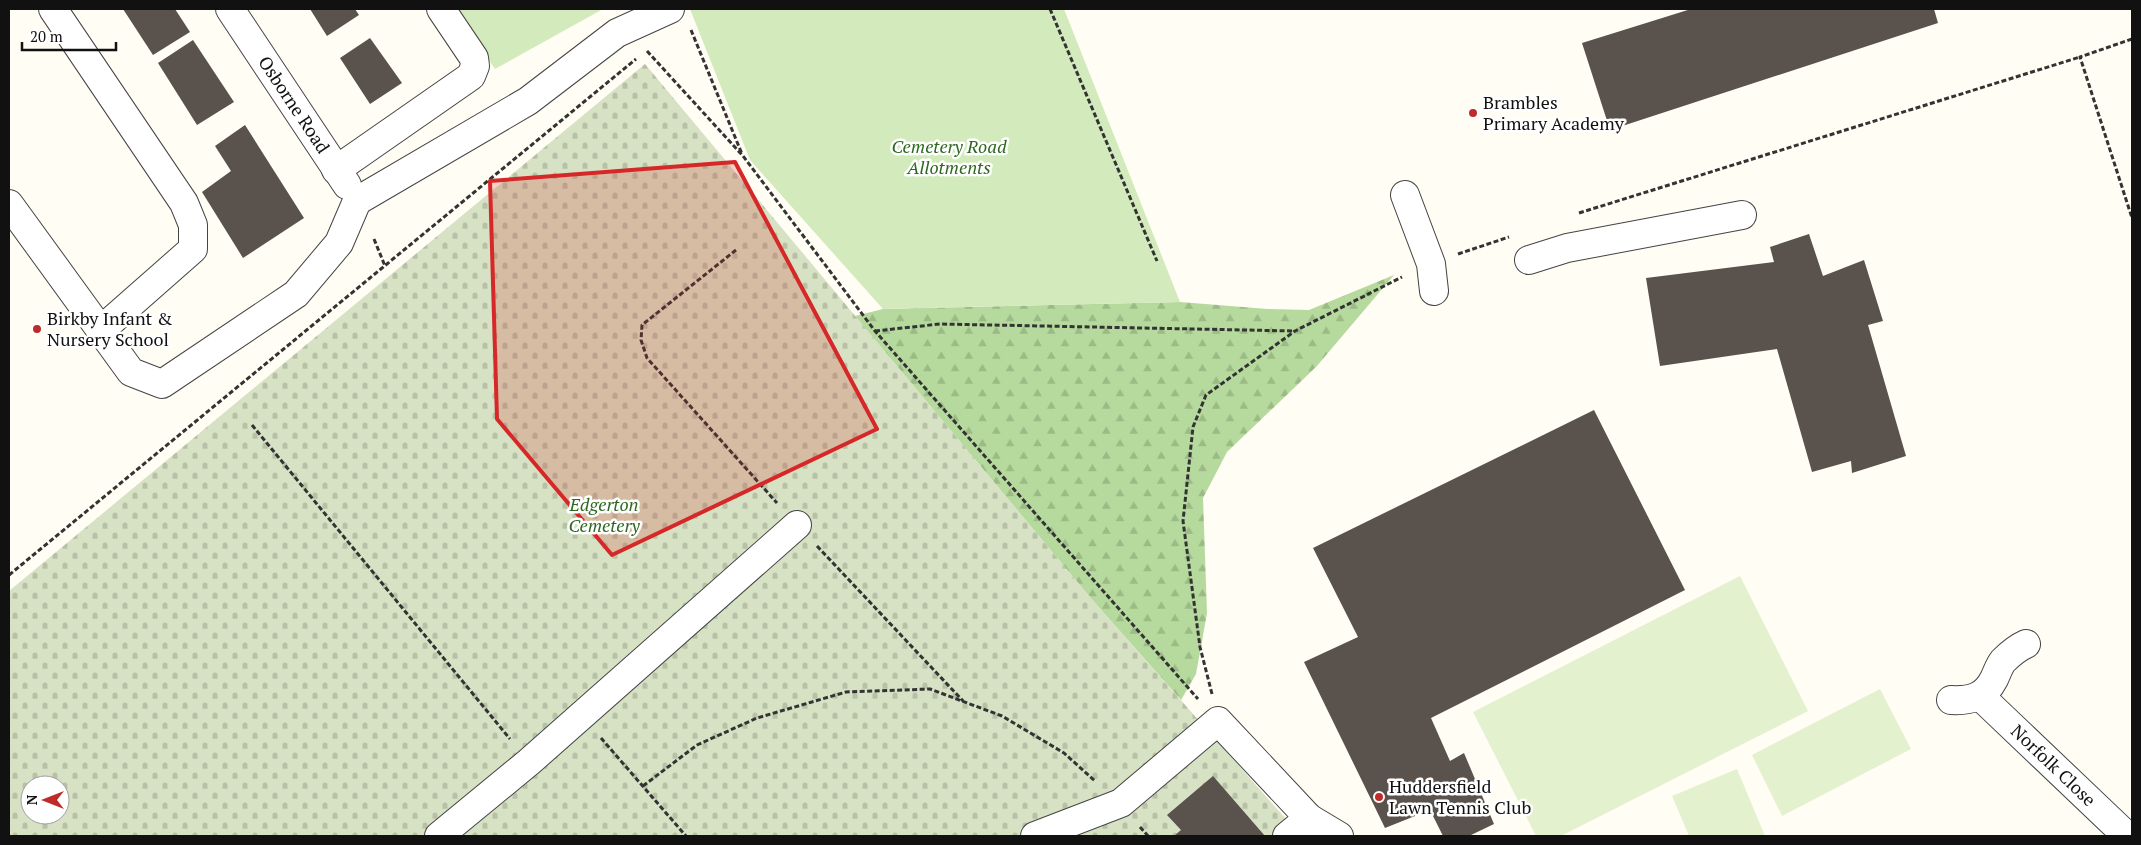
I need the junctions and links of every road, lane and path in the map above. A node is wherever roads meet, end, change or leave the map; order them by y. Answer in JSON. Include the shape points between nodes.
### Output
{"nodes":[{"id":1,"x":53,"y":9,"type":"edge"},
{"id":2,"x":230,"y":9,"type":"edge"},
{"id":3,"x":441,"y":9,"type":"edge"},
{"id":4,"x":1050,"y":9,"type":"edge"},
{"id":5,"x":679,"y":17,"type":"edge"},
{"id":6,"x":2132,"y":39,"type":"edge"},
{"id":7,"x":646,"y":51,"type":"dead end"},
{"id":8,"x":639,"y":57,"type":"dead end"},
{"id":9,"x":2080,"y":57,"type":"junction"},
{"id":10,"x":743,"y":156,"type":"junction"},
{"id":11,"x":336,"y":170,"type":"junction"},
{"id":12,"x":1406,"y":195,"type":"dead end"},
{"id":13,"x":357,"y":201,"type":"junction"},
{"id":14,"x":9,"y":204,"type":"edge"},
{"id":15,"x":1574,"y":215,"type":"dead end"},
{"id":16,"x":1742,"y":215,"type":"dead end"},
{"id":17,"x":2132,"y":218,"type":"edge"},
{"id":18,"x":1511,"y":236,"type":"dead end"},
{"id":19,"x":736,"y":250,"type":"dead end"},
{"id":20,"x":1529,"y":260,"type":"dead end"},
{"id":21,"x":1157,"y":262,"type":"dead end"},
{"id":22,"x":1431,"y":264,"type":"junction"},
{"id":23,"x":1434,"y":291,"type":"dead end"},
{"id":24,"x":100,"y":330,"type":"junction"},
{"id":25,"x":875,"y":331,"type":"junction"},
{"id":26,"x":1295,"y":331,"type":"junction"},
{"id":27,"x":252,"y":426,"type":"dead end"},
{"id":28,"x":798,"y":525,"type":"junction"},
{"id":29,"x":9,"y":575,"type":"edge"},
{"id":30,"x":2026,"y":644,"type":"dead end"},
{"id":31,"x":1980,"y":696,"type":"junction"},
{"id":32,"x":1951,"y":700,"type":"dead end"},
{"id":33,"x":964,"y":702,"type":"junction"},
{"id":34,"x":582,"y":716,"type":"junction"},
{"id":35,"x":1218,"y":721,"type":"junction"},
{"id":36,"x":529,"y":762,"type":"junction"},
{"id":37,"x":643,"y":786,"type":"junction"},
{"id":38,"x":1120,"y":804,"type":"junction"},
{"id":39,"x":1309,"y":818,"type":"junction"},
{"id":40,"x":439,"y":836,"type":"edge"},
{"id":41,"x":686,"y":836,"type":"edge"},
{"id":42,"x":1035,"y":836,"type":"edge"},
{"id":43,"x":1287,"y":836,"type":"edge"},
{"id":44,"x":1339,"y":836,"type":"edge"},
{"id":45,"x":2127,"y":836,"type":"edge"}],
"edges":[{"from":1,"to":24,"type":"street","via":[[184,203],[193,225],[193,249]]},
{"from":2,"to":11,"type":"street","name":"Osborne Road"},
{"from":3,"to":11,"type":"street","via":[[474,58],[471,76]]},
{"from":4,"to":21,"type":"path"},
{"from":5,"to":10,"type":"path"},
{"from":5,"to":13,"type":"street","via":[[616,33],[528,101]]},
{"from":6,"to":9,"type":"path"},
{"from":7,"to":10,"type":"path"},
{"from":8,"to":29,"type":"path"},
{"from":9,"to":15,"type":"path"},
{"from":9,"to":17,"type":"path"},
{"from":10,"to":25,"type":"path"},
{"from":11,"to":13,"type":"street","name":"Osborne Road"},
{"from":12,"to":22,"type":"street"},
{"from":13,"to":24,"type":"street","via":[[339,243],[296,294],[162,384],[131,372]]},
{"from":14,"to":24,"type":"street"},
{"from":16,"to":20,"type":"street","via":[[1567,248]]},
{"from":18,"to":22,"type":"path"},
{"from":19,"to":28,"type":"path","via":[[642,325],[641,340],[647,358]]},
{"from":22,"to":23,"type":"street"},
{"from":22,"to":26,"type":"path"},
{"from":25,"to":26,"type":"path","via":[[940,324]]},
{"from":25,"to":35,"type":"path"},
{"from":26,"to":35,"type":"path","via":[[1206,395],[1193,427],[1183,521],[1200,647]]},
{"from":27,"to":36,"type":"path"},
{"from":28,"to":33,"type":"path"},
{"from":28,"to":34,"type":"street"},
{"from":30,"to":31,"type":"street","via":[[2002,662],[1993,681]]},
{"from":31,"to":32,"type":"street","via":[[1967,701]]},
{"from":31,"to":45,"type":"street","name":"Norfolk Close"},
{"from":33,"to":37,"type":"path","via":[[930,689],[846,692],[757,718],[696,745]]},
{"from":33,"to":38,"type":"path","via":[[1002,716],[1064,752]]},
{"from":34,"to":36,"type":"street"},
{"from":34,"to":37,"type":"path"},
{"from":35,"to":38,"type":"street"},
{"from":35,"to":39,"type":"street"},
{"from":36,"to":40,"type":"street"},
{"from":37,"to":41,"type":"path"},
{"from":38,"to":42,"type":"street"},
{"from":39,"to":43,"type":"street"},
{"from":39,"to":44,"type":"street"}]}
